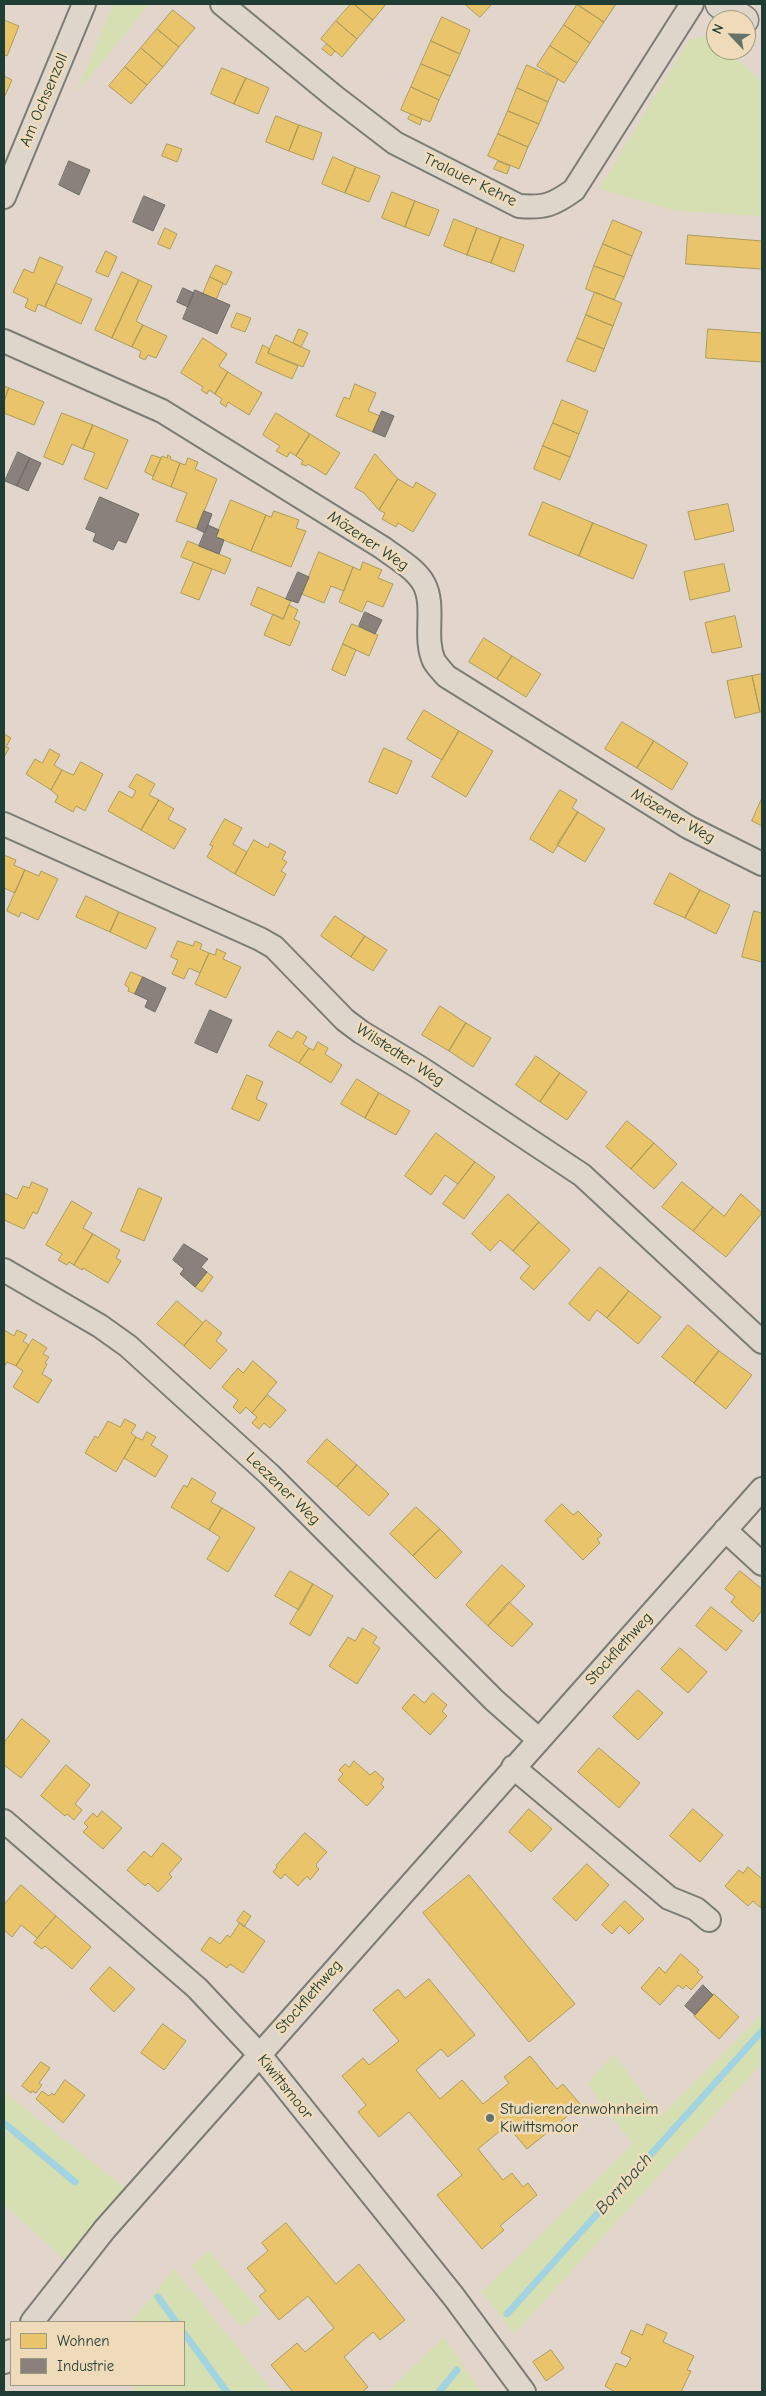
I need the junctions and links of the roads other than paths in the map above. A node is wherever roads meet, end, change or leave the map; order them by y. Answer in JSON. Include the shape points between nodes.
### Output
{"nodes":[{"id":1,"x":84,"y":4,"type":"edge"},
{"id":2,"x":222,"y":4,"type":"edge"},
{"id":3,"x":692,"y":4,"type":"edge"},
{"id":4,"x":4,"y":197,"type":"edge"},
{"id":5,"x":4,"y":341,"type":"edge"},
{"id":6,"x":4,"y":824,"type":"edge"},
{"id":7,"x":762,"y":864,"type":"edge"},
{"id":8,"x":4,"y":1270,"type":"edge"},
{"id":9,"x":762,"y":1342,"type":"edge"},
{"id":10,"x":762,"y":1489,"type":"edge"},
{"id":11,"x":725,"y":1530,"type":"junction"},
{"id":12,"x":762,"y":1564,"type":"edge"},
{"id":13,"x":538,"y":1739,"type":"junction"},
{"id":14,"x":513,"y":1767,"type":"junction"},
{"id":15,"x":4,"y":1821,"type":"edge"},
{"id":16,"x":709,"y":1920,"type":"dead end"},
{"id":17,"x":259,"y":2054,"type":"junction"},
{"id":18,"x":33,"y":2321,"type":"edge"},
{"id":19,"x":524,"y":2392,"type":"edge"}],
"edges":[{"from":1,"to":4,"type":"street","name":"Am Ochsenzoll"},
{"from":2,"to":3,"type":"street","name":"Tralauer Kehre","via":[[395,143],[519,206],[535,207],[553,205],[574,190]]},
{"from":5,"to":7,"type":"street","name":"Mözener Weg","via":[[162,411],[383,548],[424,583],[428,598],[430,648],[434,662],[446,676],[688,827]]},
{"from":6,"to":9,"type":"street","name":"Wilstedter Weg","via":[[274,948],[361,1032],[582,1175]]},
{"from":8,"to":13,"type":"street","name":"Leezener Weg","via":[[128,1346],[270,1475],[487,1693]]},
{"from":10,"to":11,"type":"street","name":"Stockflethweg"},
{"from":11,"to":12,"type":"street"},
{"from":11,"to":13,"type":"street","name":"Stockflethweg"},
{"from":13,"to":14,"type":"street","name":"Stockflethweg"},
{"from":14,"to":16,"type":"street","via":[[668,1898],[696,1909]]},
{"from":14,"to":17,"type":"street","name":"Stockflethweg"},
{"from":15,"to":17,"type":"street","name":"Kiwittsmoor","via":[[196,1988]]},
{"from":17,"to":18,"type":"street","name":"Stockflethweg","via":[[105,2229]]},
{"from":17,"to":19,"type":"street","name":"Kiwittsmoor","via":[[454,2297]]}]}
